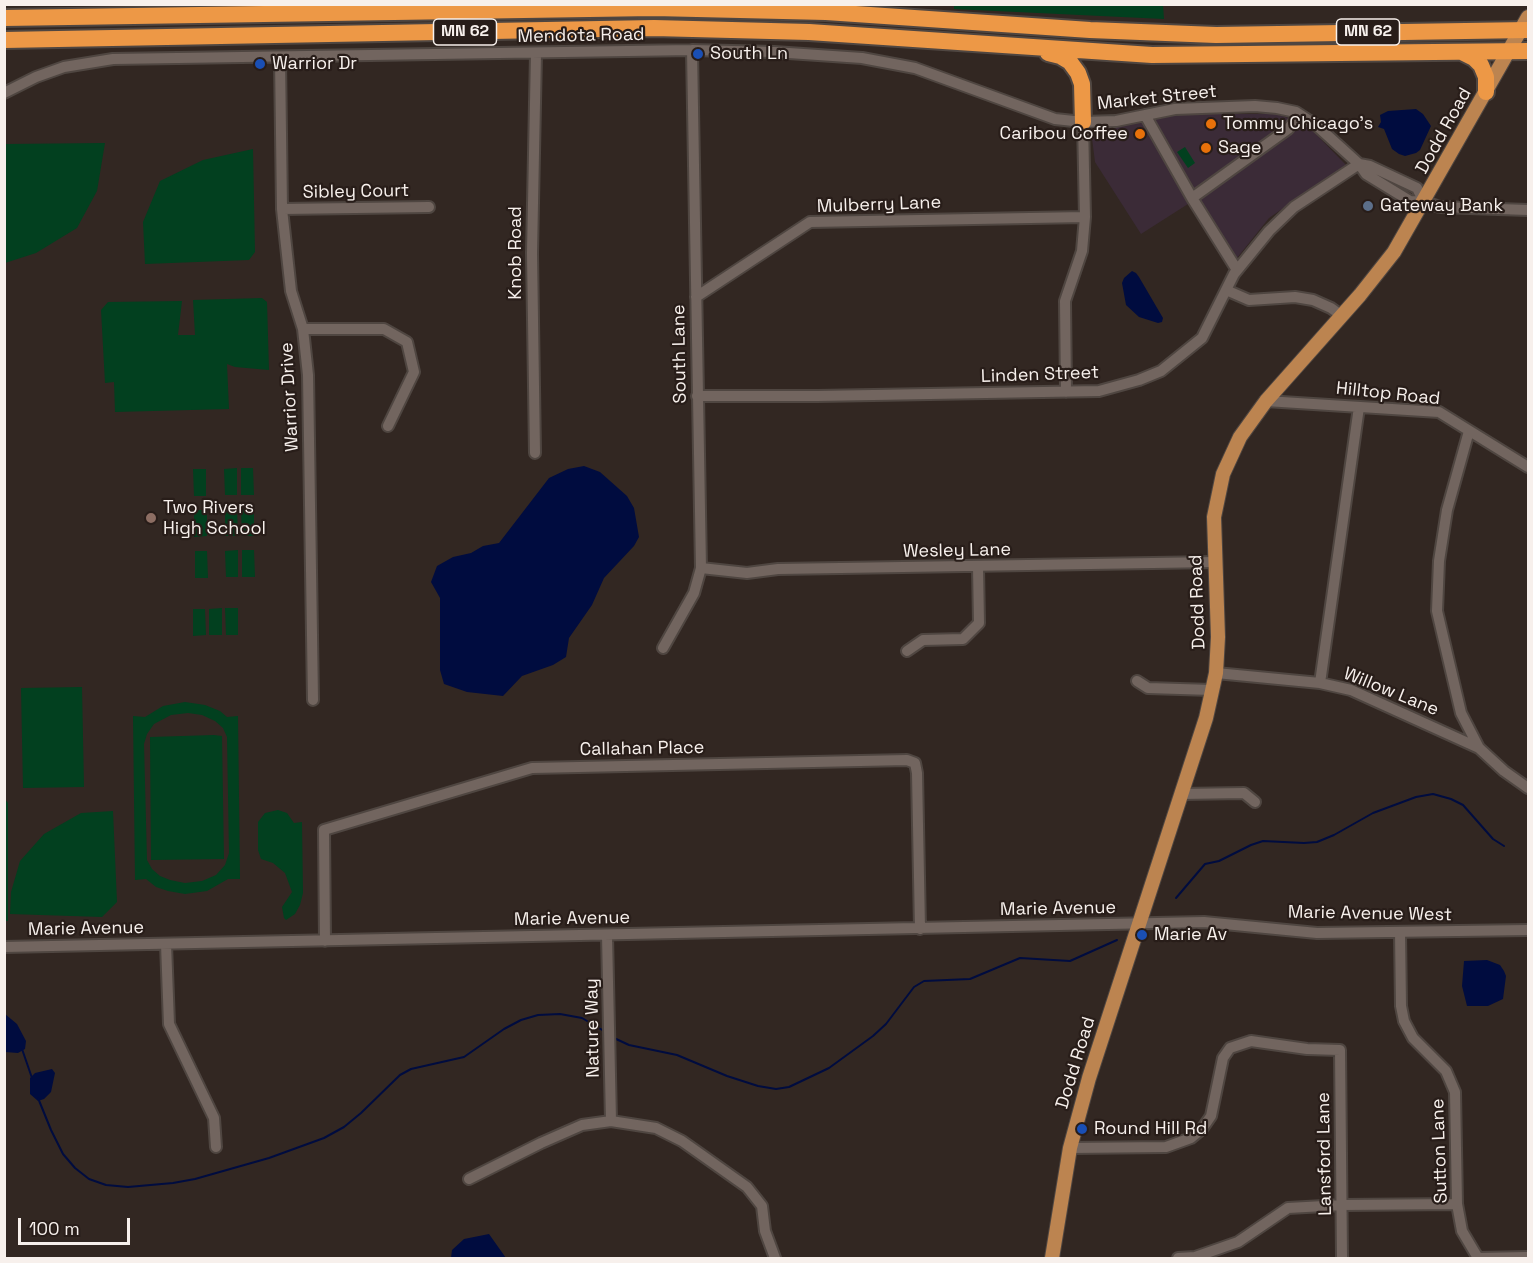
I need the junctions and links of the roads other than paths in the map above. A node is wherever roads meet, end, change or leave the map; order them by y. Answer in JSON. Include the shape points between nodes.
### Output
{"nodes":[{"id":1,"x":815,"y":12,"type":"junction"},
{"id":2,"x":4,"y":18,"type":"edge"},
{"id":3,"x":1526,"y":26,"type":"edge"},
{"id":4,"x":699,"y":30,"type":"junction"},
{"id":5,"x":4,"y":40,"type":"edge"},
{"id":6,"x":1020,"y":47,"type":"junction"},
{"id":7,"x":692,"y":50,"type":"junction"},
{"id":8,"x":1528,"y":51,"type":"edge"},
{"id":9,"x":1462,"y":52,"type":"junction"},
{"id":10,"x":1509,"y":52,"type":"junction"},
{"id":11,"x":536,"y":53,"type":"junction"},
{"id":12,"x":280,"y":58,"type":"junction"},
{"id":13,"x":1486,"y":92,"type":"junction"},
{"id":14,"x":4,"y":93,"type":"edge"},
{"id":15,"x":1300,"y":114,"type":"junction"},
{"id":16,"x":1145,"y":115,"type":"junction"},
{"id":17,"x":1083,"y":122,"type":"junction"},
{"id":18,"x":1359,"y":164,"type":"junction"},
{"id":19,"x":1192,"y":198,"type":"junction"},
{"id":20,"x":1424,"y":202,"type":"junction"},
{"id":21,"x":429,"y":207,"type":"dead end"},
{"id":22,"x":282,"y":209,"type":"junction"},
{"id":23,"x":1528,"y":210,"type":"edge"},
{"id":24,"x":1085,"y":217,"type":"junction"},
{"id":25,"x":1237,"y":270,"type":"junction"},
{"id":26,"x":1226,"y":290,"type":"junction"},
{"id":27,"x":696,"y":297,"type":"junction"},
{"id":28,"x":1342,"y":316,"type":"junction"},
{"id":29,"x":303,"y":329,"type":"junction"},
{"id":30,"x":1066,"y":392,"type":"junction"},
{"id":31,"x":697,"y":396,"type":"junction"},
{"id":32,"x":1266,"y":401,"type":"junction"},
{"id":33,"x":1359,"y":407,"type":"junction"},
{"id":34,"x":388,"y":426,"type":"dead end"},
{"id":35,"x":1469,"y":430,"type":"junction"},
{"id":36,"x":535,"y":453,"type":"dead end"},
{"id":37,"x":1528,"y":467,"type":"edge"},
{"id":38,"x":1215,"y":562,"type":"junction"},
{"id":39,"x":978,"y":567,"type":"junction"},
{"id":40,"x":701,"y":568,"type":"junction"},
{"id":41,"x":663,"y":648,"type":"dead end"},
{"id":42,"x":907,"y":651,"type":"dead end"},
{"id":43,"x":1216,"y":673,"type":"junction"},
{"id":44,"x":1137,"y":681,"type":"dead end"},
{"id":45,"x":1320,"y":683,"type":"junction"},
{"id":46,"x":1212,"y":690,"type":"junction"},
{"id":47,"x":313,"y":700,"type":"dead end"},
{"id":48,"x":1479,"y":748,"type":"junction"},
{"id":49,"x":1528,"y":788,"type":"edge"},
{"id":50,"x":1181,"y":794,"type":"junction"},
{"id":51,"x":1255,"y":802,"type":"dead end"},
{"id":52,"x":1140,"y":923,"type":"junction"},
{"id":53,"x":920,"y":928,"type":"junction"},
{"id":54,"x":1528,"y":930,"type":"edge"},
{"id":55,"x":1400,"y":932,"type":"junction"},
{"id":56,"x":607,"y":935,"type":"junction"},
{"id":57,"x":325,"y":941,"type":"junction"},
{"id":58,"x":166,"y":944,"type":"junction"},
{"id":59,"x":4,"y":947,"type":"edge"},
{"id":60,"x":611,"y":1121,"type":"junction"},
{"id":61,"x":216,"y":1147,"type":"dead end"},
{"id":62,"x":1070,"y":1148,"type":"junction"},
{"id":63,"x":469,"y":1179,"type":"dead end"},
{"id":64,"x":1457,"y":1204,"type":"junction"},
{"id":65,"x":1342,"y":1205,"type":"junction"},
{"id":66,"x":1528,"y":1257,"type":"edge"},
{"id":67,"x":775,"y":1258,"type":"edge"},
{"id":68,"x":1052,"y":1258,"type":"edge"},
{"id":69,"x":1178,"y":1258,"type":"edge"},
{"id":70,"x":1342,"y":1258,"type":"edge"}],
"edges":[{"from":1,"to":2,"type":"highway","number":"MN 62","via":[[654,8]]},
{"from":1,"to":3,"type":"highway","number":"MN 62","via":[[1215,35]]},
{"from":1,"to":4,"type":"highway","via":[[813,19],[803,25],[771,23]]},
{"from":3,"to":10,"type":"main road","name":"Dodd Road"},
{"from":4,"to":5,"type":"highway","number":"MN 62"},
{"from":4,"to":6,"type":"highway","number":"MN 62","via":[[809,32]]},
{"from":6,"to":9,"type":"highway","number":"MN 62","via":[[1152,55]]},
{"from":6,"to":17,"type":"highway","via":[[1070,62],[1082,84]]},
{"from":7,"to":11,"type":"street","name":"Mendota Road"},
{"from":7,"to":17,"type":"street","name":"Mendota Road","via":[[873,60],[915,68],[1055,119]]},
{"from":7,"to":27,"type":"street","name":"South Lane"},
{"from":8,"to":10,"type":"highway","number":"MN 62"},
{"from":9,"to":10,"type":"highway","number":"MN 62"},
{"from":9,"to":13,"type":"highway","via":[[1480,65],[1486,78]]},
{"from":10,"to":13,"type":"main road","name":"Dodd Road"},
{"from":11,"to":12,"type":"street","name":"Mendota Road"},
{"from":11,"to":36,"type":"street","name":"Knob Road","via":[[532,253]]},
{"from":12,"to":14,"type":"street","name":"Mendota Road","via":[[113,59],[64,67]]},
{"from":12,"to":22,"type":"street","name":"Warrior Drive"},
{"from":13,"to":20,"type":"main road","name":"Dodd Road"},
{"from":15,"to":16,"type":"street","name":"Market Street","via":[[1255,106],[1175,109]]},
{"from":15,"to":18,"type":"street","name":"Market Street"},
{"from":15,"to":19,"type":"street","via":[[1288,129]]},
{"from":16,"to":17,"type":"street","name":"Market Street"},
{"from":16,"to":19,"type":"street"},
{"from":17,"to":24,"type":"street"},
{"from":18,"to":20,"type":"street","name":"Market Street","via":[[1417,188]]},
{"from":18,"to":25,"type":"street","name":"Linden Street","via":[[1294,207]]},
{"from":19,"to":25,"type":"street"},
{"from":20,"to":23,"type":"street","via":[[1440,207]]},
{"from":20,"to":28,"type":"main road","name":"Dodd Road","via":[[1394,252]]},
{"from":21,"to":22,"type":"street","name":"Sibley Court"},
{"from":22,"to":29,"type":"street","name":"Warrior Drive","via":[[291,291]]},
{"from":24,"to":27,"type":"street","name":"Mulberry Lane","via":[[810,222]]},
{"from":24,"to":30,"type":"street","via":[[1082,251],[1065,301]]},
{"from":25,"to":26,"type":"street","name":"Linden Street"},
{"from":26,"to":28,"type":"street","via":[[1249,300],[1313,300]]},
{"from":26,"to":30,"type":"street","name":"Linden Street","via":[[1202,338],[1161,371],[1099,391]]},
{"from":27,"to":31,"type":"street","name":"South Lane"},
{"from":28,"to":32,"type":"main road","name":"Dodd Road"},
{"from":29,"to":34,"type":"street","via":[[384,329],[407,342],[414,372]]},
{"from":29,"to":47,"type":"street","name":"Warrior Drive","via":[[308,375]]},
{"from":30,"to":31,"type":"street","name":"Linden Street"},
{"from":31,"to":40,"type":"street","name":"South Lane"},
{"from":32,"to":33,"type":"street","name":"Hilltop Road"},
{"from":32,"to":38,"type":"main road","name":"Dodd Road","via":[[1240,436],[1223,474],[1215,517]]},
{"from":33,"to":35,"type":"street","name":"Hilltop Road","via":[[1439,412]]},
{"from":33,"to":45,"type":"street"},
{"from":35,"to":37,"type":"street","name":"Hilltop Road"},
{"from":35,"to":48,"type":"street","via":[[1447,510],[1437,611],[1461,713]]},
{"from":38,"to":39,"type":"street","name":"Wesley Lane"},
{"from":38,"to":43,"type":"main road","name":"Dodd Road"},
{"from":39,"to":40,"type":"street","name":"Wesley Lane","via":[[778,569],[747,573]]},
{"from":39,"to":42,"type":"street","via":[[979,623],[963,639],[923,640]]},
{"from":40,"to":41,"type":"street","name":"South Lane","via":[[694,593]]},
{"from":43,"to":45,"type":"street","name":"Willow Lane"},
{"from":43,"to":46,"type":"main road","name":"Dodd Road"},
{"from":44,"to":46,"type":"street","via":[[1148,688]]},
{"from":45,"to":48,"type":"street","name":"Willow Lane","via":[[1351,690]]},
{"from":46,"to":50,"type":"main road","name":"Dodd Road"},
{"from":48,"to":49,"type":"street"},
{"from":50,"to":51,"type":"street","via":[[1244,793]]},
{"from":50,"to":52,"type":"main road","name":"Dodd Road"},
{"from":52,"to":53,"type":"street","name":"Marie Avenue"},
{"from":52,"to":55,"type":"street","name":"Marie Avenue West","via":[[1204,922],[1317,933]]},
{"from":52,"to":62,"type":"main road","name":"Dodd Road"},
{"from":53,"to":56,"type":"street","name":"Marie Avenue"},
{"from":53,"to":57,"type":"street","name":"Callahan Place","via":[[915,763],[907,760],[567,767],[532,768],[324,830]]},
{"from":54,"to":55,"type":"street","name":"Marie Avenue West"},
{"from":55,"to":64,"type":"street","name":"Sutton Lane","via":[[1404,1022],[1413,1038],[1446,1071],[1455,1092]]},
{"from":56,"to":57,"type":"street","name":"Marie Avenue"},
{"from":56,"to":60,"type":"street","name":"Nature Way"},
{"from":57,"to":58,"type":"street","name":"Marie Avenue"},
{"from":58,"to":59,"type":"street","name":"Marie Avenue"},
{"from":58,"to":61,"type":"street","via":[[169,1024],[214,1118]]},
{"from":60,"to":63,"type":"street","via":[[582,1125]]},
{"from":60,"to":67,"type":"street","via":[[656,1128],[682,1141],[747,1187],[762,1206],[765,1231]]},
{"from":62,"to":65,"type":"street","name":"Lansford Lane","via":[[1166,1147],[1191,1138],[1211,1116],[1223,1058],[1230,1048],[1251,1041],[1340,1050]]},
{"from":62,"to":68,"type":"main road","name":"Dodd Road"},
{"from":64,"to":65,"type":"street"},
{"from":64,"to":66,"type":"street","name":"Sutton Lane","via":[[1462,1231],[1478,1258]]},
{"from":65,"to":69,"type":"street","via":[[1288,1208],[1239,1242],[1195,1257]]},
{"from":65,"to":70,"type":"street","name":"Lansford Lane"}]}
